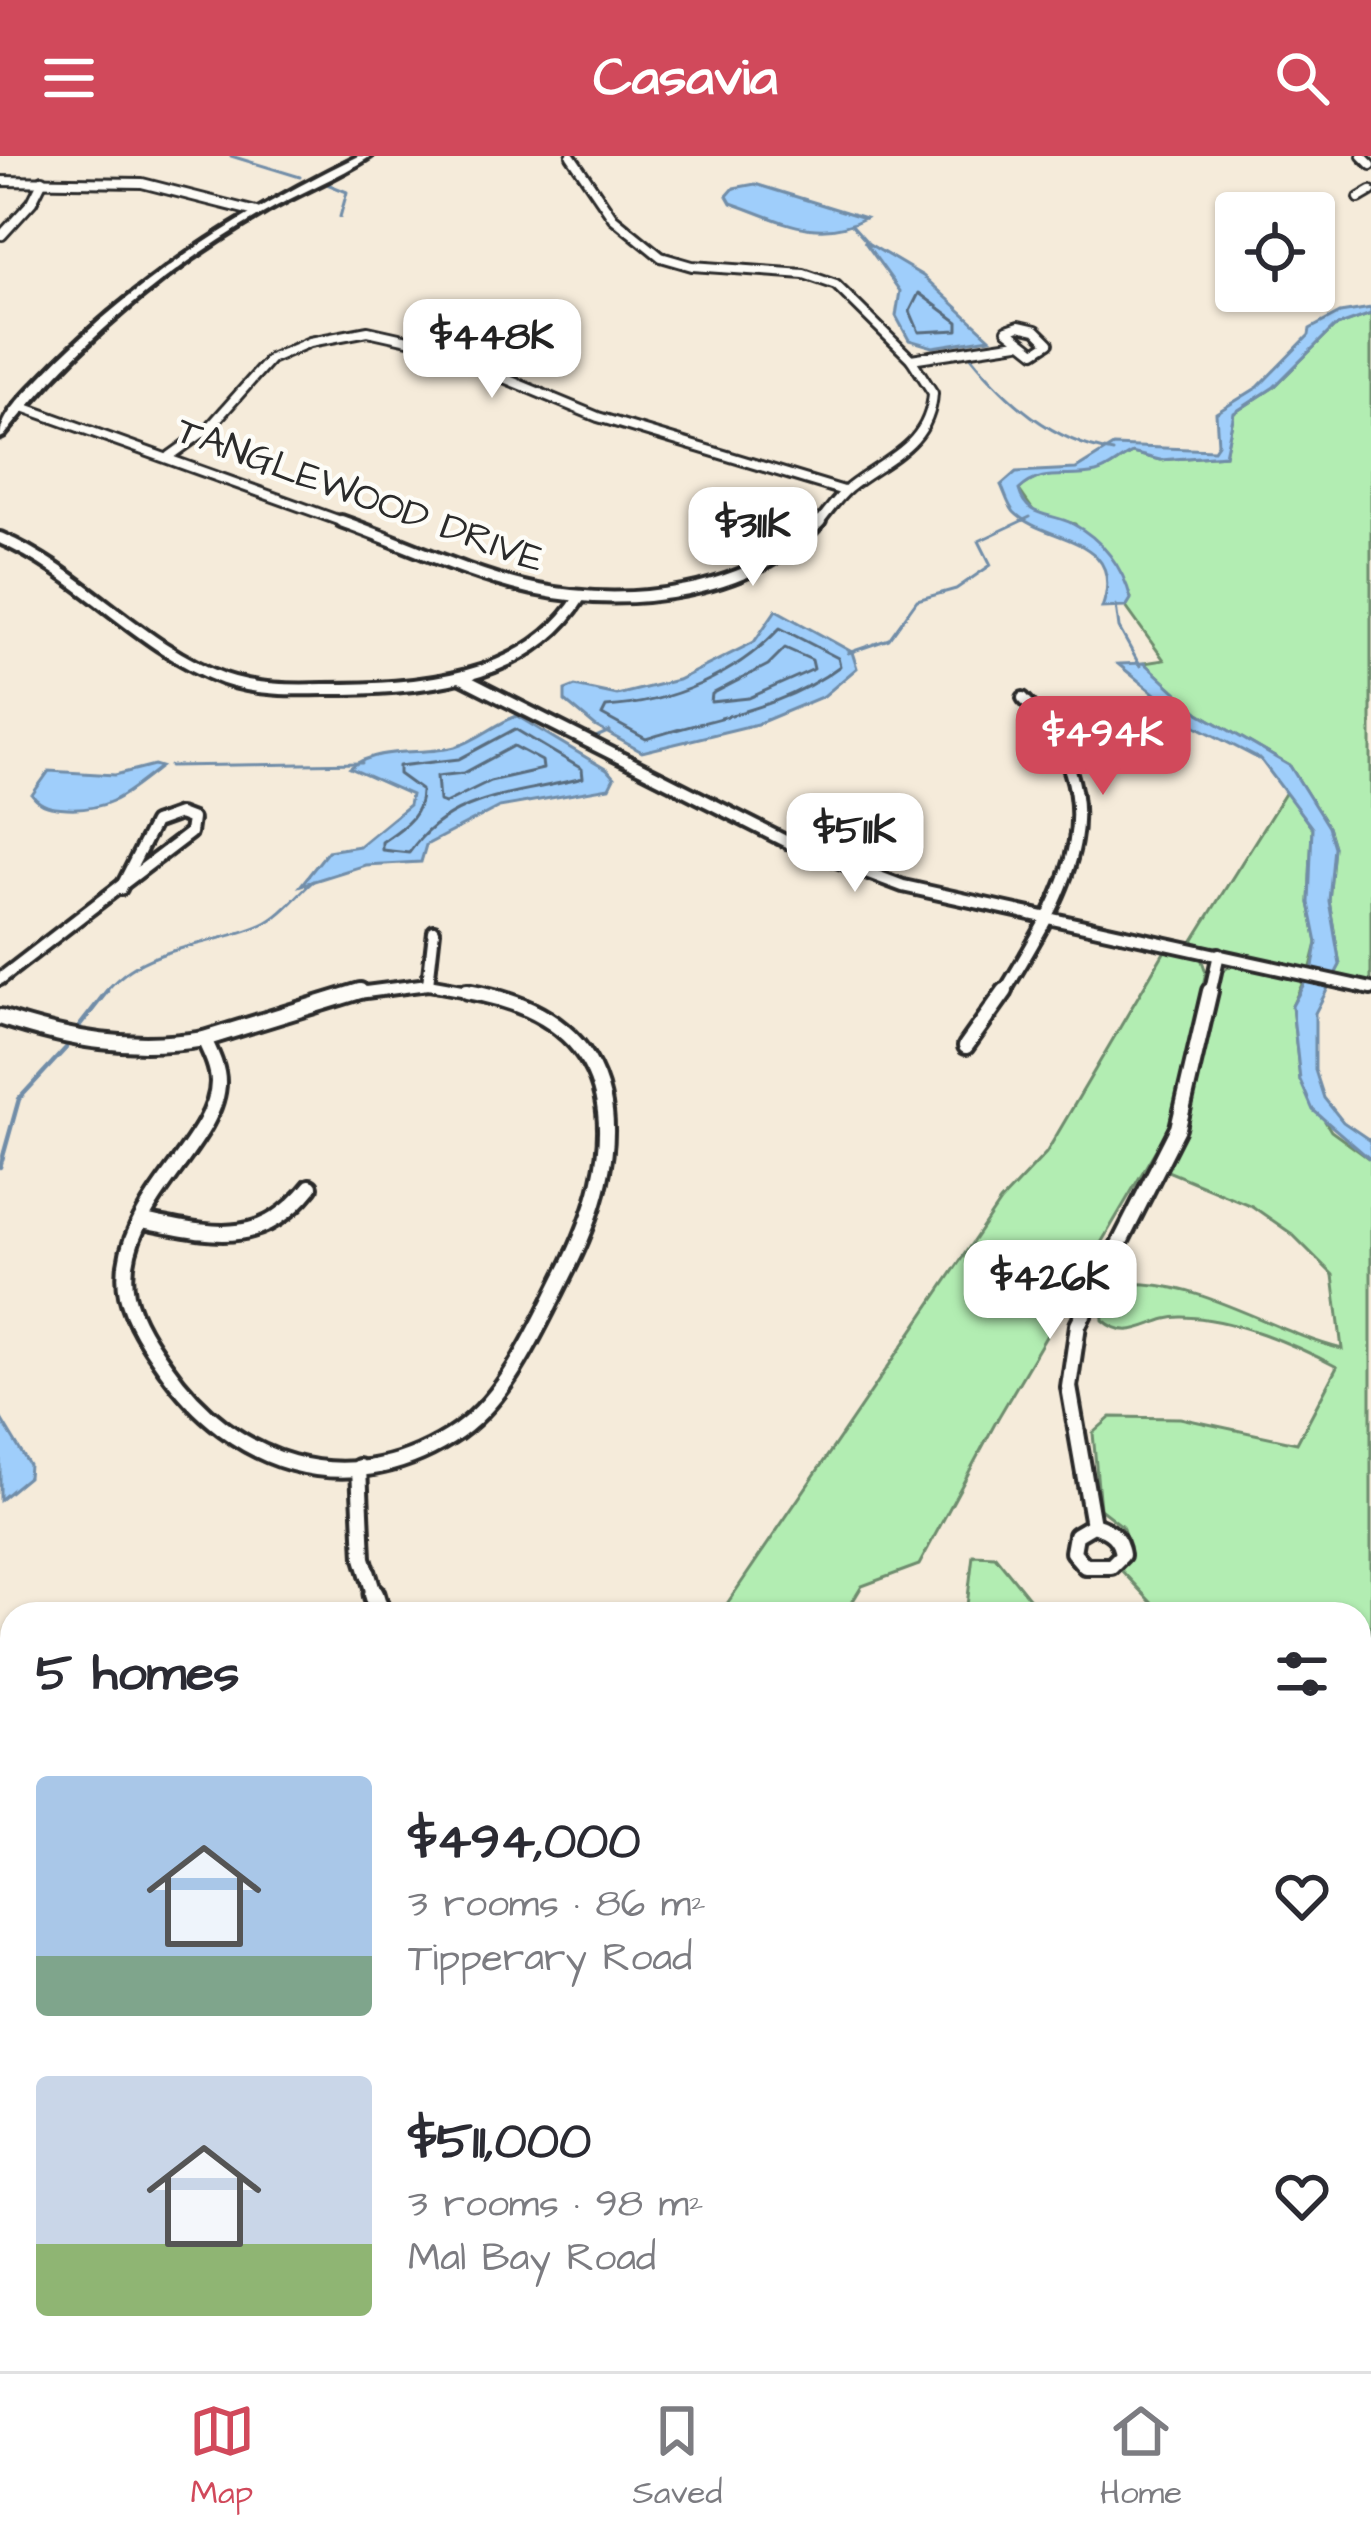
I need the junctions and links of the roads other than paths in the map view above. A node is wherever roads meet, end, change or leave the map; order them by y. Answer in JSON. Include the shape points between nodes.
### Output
{"nodes":[{"id":1,"x":366,"y":156,"type":"edge"},
{"id":2,"x":571,"y":156,"type":"edge"},
{"id":3,"x":1362,"y":156,"type":"edge"},
{"id":4,"x":1371,"y":165,"type":"edge"},
{"id":5,"x":44,"y":180,"type":"junction"},
{"id":6,"x":0,"y":181,"type":"edge"},
{"id":7,"x":1371,"y":191,"type":"edge"},
{"id":8,"x":1360,"y":197,"type":"dead end"},
{"id":9,"x":256,"y":212,"type":"junction"},
{"id":10,"x":2,"y":235,"type":"edge"},
{"id":11,"x":1018,"y":344,"type":"junction"},
{"id":12,"x":911,"y":359,"type":"junction"},
{"id":13,"x":20,"y":406,"type":"junction"},
{"id":14,"x":0,"y":434,"type":"edge"},
{"id":15,"x":170,"y":456,"type":"junction"},
{"id":16,"x":844,"y":491,"type":"junction"},
{"id":17,"x":0,"y":538,"type":"edge"},
{"id":18,"x":580,"y":597,"type":"junction"},
{"id":19,"x":462,"y":678,"type":"junction"},
{"id":20,"x":1023,"y":698,"type":"dead end"},
{"id":21,"x":121,"y":889,"type":"junction"},
{"id":22,"x":1045,"y":918,"type":"junction"},
{"id":23,"x":434,"y":931,"type":"dead end"},
{"id":24,"x":1219,"y":954,"type":"junction"},
{"id":25,"x":0,"y":979,"type":"edge"},
{"id":26,"x":428,"y":984,"type":"junction"},
{"id":27,"x":1371,"y":989,"type":"edge"},
{"id":28,"x":0,"y":1017,"type":"edge"},
{"id":29,"x":204,"y":1039,"type":"junction"},
{"id":30,"x":966,"y":1046,"type":"dead end"},
{"id":31,"x":310,"y":1186,"type":"dead end"},
{"id":32,"x":142,"y":1221,"type":"junction"},
{"id":33,"x":359,"y":1467,"type":"junction"},
{"id":34,"x":1093,"y":1525,"type":"dead end"},
{"id":35,"x":376,"y":1602,"type":"edge"}],
"edges":[{"from":1,"to":9,"type":"main road"},
{"from":2,"to":12,"type":"street","name":"TANGLEWOOD DRIVE","via":[[608,211],[654,253],[692,266],[829,282]]},
{"from":3,"to":4,"type":"street"},
{"from":5,"to":6,"type":"street"},
{"from":5,"to":9,"type":"street","via":[[142,183]]},
{"from":5,"to":10,"type":"street"},
{"from":7,"to":8,"type":"street"},
{"from":9,"to":13,"type":"main road","via":[[109,314]]},
{"from":11,"to":11,"type":"street","via":[[1034,352],[1048,343],[1022,325],[1007,330]]},
{"from":11,"to":12,"type":"street"},
{"from":12,"to":16,"type":"street","name":"TANGLEWOOD DRIVE","via":[[933,393],[925,429]]},
{"from":13,"to":14,"type":"main road"},
{"from":13,"to":15,"type":"street","name":"TANGLEWOOD DRIVE"},
{"from":15,"to":16,"type":"street","via":[[209,428],[271,359],[315,340],[368,332],[417,342],[598,417]]},
{"from":15,"to":18,"type":"street","name":"TANGLEWOOD DRIVE","via":[[468,569]]},
{"from":16,"to":18,"type":"street","name":"TANGLEWOOD DRIVE","via":[[806,535],[719,581],[667,596]]},
{"from":17,"to":19,"type":"street","via":[[236,683],[318,688]]},
{"from":18,"to":19,"type":"street","via":[[544,634]]},
{"from":19,"to":22,"type":"street","via":[[845,866]]},
{"from":20,"to":22,"type":"street","via":[[1061,747],[1080,800],[1079,829]]},
{"from":21,"to":21,"type":"street","via":[[190,833],[192,818],[154,823]]},
{"from":21,"to":25,"type":"street"},
{"from":22,"to":24,"type":"street"},
{"from":22,"to":30,"type":"street"},
{"from":23,"to":26,"type":"street"},
{"from":24,"to":27,"type":"street"},
{"from":24,"to":34,"type":"street","via":[[1178,1128],[1078,1325],[1069,1388]]},
{"from":26,"to":29,"type":"street","via":[[362,990]]},
{"from":26,"to":33,"type":"street","via":[[495,994],[573,1037],[606,1091],[608,1161],[592,1224],[493,1400],[428,1449]]},
{"from":28,"to":29,"type":"street","via":[[114,1048]]},
{"from":29,"to":32,"type":"street","via":[[218,1072],[216,1099]]},
{"from":31,"to":32,"type":"street","via":[[288,1216],[252,1233]]},
{"from":32,"to":33,"type":"street","via":[[128,1253],[131,1310],[199,1408],[250,1450],[302,1465]]},
{"from":33,"to":35,"type":"street","via":[[363,1558]]}]}
